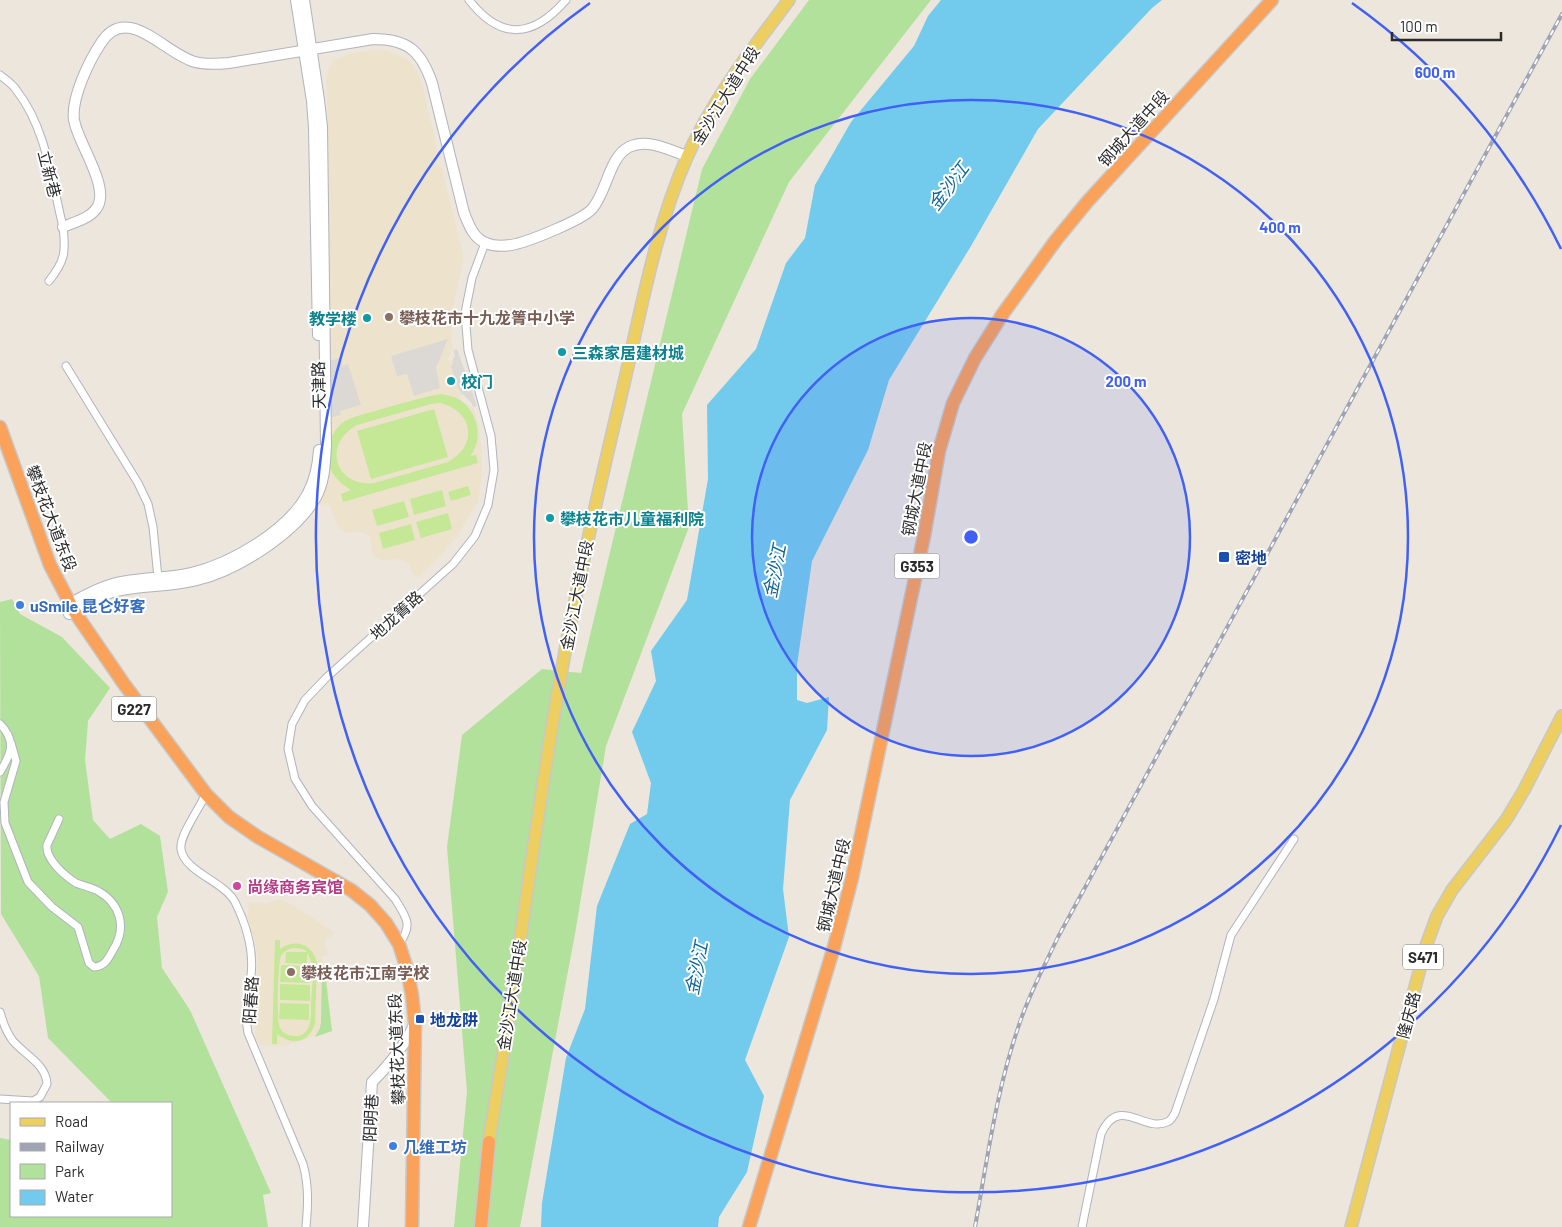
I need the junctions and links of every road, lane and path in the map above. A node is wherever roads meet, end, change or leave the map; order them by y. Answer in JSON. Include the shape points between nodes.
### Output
{"nodes":[{"id":1,"x":296,"y":0,"type":"edge"},
{"id":2,"x":304,"y":0,"type":"edge"},
{"id":3,"x":469,"y":0,"type":"edge"},
{"id":4,"x":566,"y":0,"type":"edge"},
{"id":5,"x":789,"y":0,"type":"edge"},
{"id":6,"x":1272,"y":0,"type":"edge"},
{"id":7,"x":308,"y":49,"type":"junction"},
{"id":8,"x":0,"y":75,"type":"edge"},
{"id":9,"x":688,"y":156,"type":"junction"},
{"id":10,"x":63,"y":227,"type":"junction"},
{"id":11,"x":486,"y":243,"type":"junction"},
{"id":12,"x":49,"y":281,"type":"dead end"},
{"id":13,"x":66,"y":366,"type":"dead end"},
{"id":14,"x":0,"y":427,"type":"edge"},
{"id":15,"x":0,"y":443,"type":"edge"},
{"id":16,"x":158,"y":578,"type":"junction"},
{"id":17,"x":70,"y":609,"type":"junction"},
{"id":18,"x":1562,"y":716,"type":"edge"},
{"id":19,"x":0,"y":724,"type":"edge"},
{"id":20,"x":11,"y":743,"type":"junction"},
{"id":21,"x":0,"y":772,"type":"edge"},
{"id":22,"x":205,"y":797,"type":"junction"},
{"id":23,"x":59,"y":819,"type":"dead end"},
{"id":24,"x":1294,"y":839,"type":"dead end"},
{"id":25,"x":399,"y":944,"type":"junction"},
{"id":26,"x":0,"y":1012,"type":"edge"},
{"id":27,"x":414,"y":1024,"type":"junction"},
{"id":28,"x":408,"y":1038,"type":"junction"},
{"id":29,"x":0,"y":1099,"type":"edge"},
{"id":30,"x":489,"y":1142,"type":"joint"},
{"id":31,"x":483,"y":1190,"type":"junction"},
{"id":32,"x":306,"y":1227,"type":"edge"},
{"id":33,"x":363,"y":1227,"type":"edge"},
{"id":34,"x":406,"y":1227,"type":"edge"},
{"id":35,"x":412,"y":1227,"type":"edge"},
{"id":36,"x":474,"y":1227,"type":"edge"},
{"id":37,"x":481,"y":1227,"type":"edge"},
{"id":38,"x":749,"y":1227,"type":"edge"},
{"id":39,"x":1082,"y":1227,"type":"edge"},
{"id":40,"x":1351,"y":1227,"type":"edge"}],
"edges":[{"from":1,"to":7,"type":"main road","name":"天津路"},
{"from":2,"to":7,"type":"main road"},
{"from":3,"to":4,"type":"street","via":[[495,24],[517,30],[549,18]]},
{"from":5,"to":9,"type":"main road","name":"金沙江大道中段","via":[[710,113]]},
{"from":6,"to":38,"type":"highway","name":"钢城大道中段","number":"G353","via":[[1056,240],[1002,315],[975,358],[953,403],[938,451],[924,536],[852,878]]},
{"from":7,"to":10,"type":"main road","via":[[213,64],[195,62],[132,28],[114,29],[99,45],[74,104],[77,133],[97,178],[101,199],[97,209],[87,218]]},
{"from":7,"to":11,"type":"main road","via":[[389,39],[404,43],[416,52],[426,65],[432,83],[464,213],[472,233]]},
{"from":7,"to":16,"type":"main road","name":"天津路","via":[[315,155],[319,457],[314,478],[308,494],[294,512],[253,545],[206,569]]},
{"from":7,"to":17,"type":"main road","via":[[319,100],[322,155],[326,444],[319,490],[290,528],[230,569],[188,582],[115,591]]},
{"from":8,"to":10,"type":"street","name":"立新巷","via":[[16,88],[39,128]]},
{"from":9,"to":11,"type":"main road","via":[[652,144],[627,148],[612,166],[599,199],[579,219],[517,244],[500,246]]},
{"from":9,"to":30,"type":"main road","name":"金沙江大道中段","via":[[654,258],[601,475],[575,599],[556,699]]},
{"from":10,"to":12,"type":"street","name":"立新巷","via":[[64,256]]},
{"from":11,"to":25,"type":"street","name":"地龙箐路","via":[[472,278],[465,313],[468,350],[491,436],[494,470],[488,506],[475,536],[453,564],[305,700],[292,724],[288,749],[295,779],[312,806],[404,912],[407,933]]},
{"from":13,"to":16,"type":"street","via":[[138,482],[148,504]]},
{"from":14,"to":17,"type":"highway","name":"攀枝花大道东段","number":"G227","via":[[50,565]]},
{"from":15,"to":17,"type":"highway","name":"攀枝花大道东段","number":"G227","via":[[44,569]]},
{"from":16,"to":17,"type":"main road","name":"天津路","via":[[112,584]]},
{"from":17,"to":22,"type":"highway","name":"攀枝花大道东段","number":"G227"},
{"from":18,"to":40,"type":"main road","name":"隆庆路","number":"S471","via":[[1506,820],[1452,890],[1437,916],[1426,946]]},
{"from":19,"to":20,"type":"street"},
{"from":20,"to":21,"type":"street","via":[[8,758]]},
{"from":20,"to":23,"type":"street","via":[[16,761],[4,802],[4,816],[25,877],[52,907],[78,927],[89,963],[97,967],[107,961],[118,943],[121,930],[119,916],[106,897],[75,882],[50,858],[47,844]]},
{"from":22,"to":25,"type":"highway","name":"攀枝花大道东段","number":"G227","via":[[258,837],[351,890],[386,923]]},
{"from":22,"to":28,"type":"highway","name":"攀枝花大道东段","number":"G227","via":[[224,824],[346,896],[366,912],[394,951],[403,976]]},
{"from":22,"to":32,"type":"street","name":"阳春路","via":[[181,840],[181,850],[192,866],[227,891],[251,946],[248,1033],[305,1172],[309,1196]]},
{"from":24,"to":39,"type":"street","via":[[1231,934],[1214,999],[1175,1113],[1169,1122],[1159,1124],[1129,1116],[1115,1117],[1106,1123]]},
{"from":25,"to":27,"type":"highway","name":"攀枝花大道东段","number":"G227","via":[[408,969]]},
{"from":26,"to":29,"type":"street","via":[[8,1034],[42,1068],[47,1084],[40,1097],[33,1101]]},
{"from":27,"to":28,"type":"main road","name":"阳明巷"},
{"from":27,"to":35,"type":"highway","name":"攀枝花大道东段","number":"G227"},
{"from":28,"to":33,"type":"main road","name":"阳明巷","via":[[372,1082]]},
{"from":28,"to":34,"type":"highway","name":"攀枝花大道东段","number":"G227"},
{"from":30,"to":31,"type":"highway"},
{"from":31,"to":36,"type":"main road"},
{"from":31,"to":37,"type":"highway"}]}
